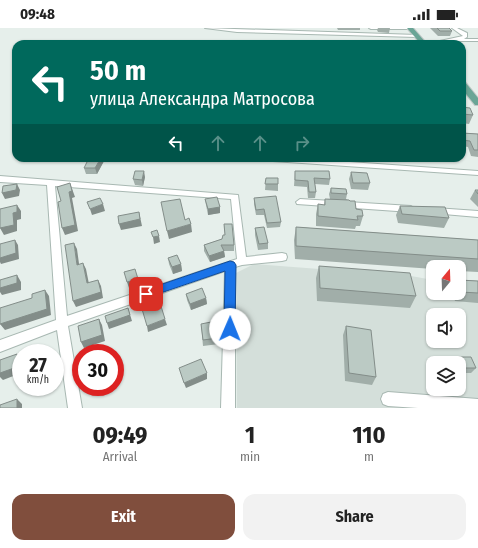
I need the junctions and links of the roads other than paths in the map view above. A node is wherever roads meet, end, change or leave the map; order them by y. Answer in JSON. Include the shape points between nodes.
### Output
{"nodes":[{"id":1,"x":207,"y":28,"type":"edge"},
{"id":2,"x":371,"y":28,"type":"edge"},
{"id":3,"x":410,"y":28,"type":"edge"},
{"id":4,"x":454,"y":28,"type":"edge"},
{"id":5,"x":468,"y":28,"type":"edge"},
{"id":6,"x":330,"y":29,"type":"edge"},
{"id":7,"x":325,"y":34,"type":"junction"},
{"id":8,"x":465,"y":34,"type":"junction"},
{"id":9,"x":417,"y":36,"type":"junction"},
{"id":10,"x":420,"y":40,"type":"edge"},
{"id":11,"x":446,"y":40,"type":"joint"},
{"id":12,"x":478,"y":40,"type":"edge"},
{"id":13,"x":466,"y":89,"type":"edge"},
{"id":14,"x":478,"y":103,"type":"edge"},
{"id":15,"x":317,"y":162,"type":"edge"},
{"id":16,"x":478,"y":173,"type":"edge"},
{"id":17,"x":0,"y":179,"type":"edge"},
{"id":18,"x":51,"y":183,"type":"junction"},
{"id":19,"x":300,"y":202,"type":"dead end"},
{"id":20,"x":478,"y":214,"type":"edge"},
{"id":21,"x":282,"y":257,"type":"dead end"},
{"id":22,"x":242,"y":261,"type":"junction"},
{"id":23,"x":230,"y":265,"type":"junction"},
{"id":24,"x":62,"y":323,"type":"junction"},
{"id":25,"x":0,"y":346,"type":"edge"},
{"id":26,"x":388,"y":399,"type":"dead end"},
{"id":27,"x":478,"y":406,"type":"edge"},
{"id":28,"x":75,"y":408,"type":"edge"},
{"id":29,"x":228,"y":408,"type":"edge"}],
"edges":[{"from":1,"to":7,"type":"street"},
{"from":2,"to":3,"type":"street"},
{"from":2,"to":6,"type":"street","via":[[372,30]]},
{"from":3,"to":9,"type":"main road"},
{"from":4,"to":8,"type":"street"},
{"from":5,"to":8,"type":"street"},
{"from":6,"to":7,"type":"street"},
{"from":7,"to":9,"type":"street"},
{"from":8,"to":11,"type":"street","via":[[465,37]]},
{"from":9,"to":10,"type":"main road"},
{"from":11,"to":12,"type":"street"},
{"from":13,"to":14,"type":"main road"},
{"from":15,"to":16,"type":"street"},
{"from":17,"to":18,"type":"street"},
{"from":18,"to":22,"type":"street","via":[[235,197]]},
{"from":18,"to":24,"type":"street"},
{"from":19,"to":20,"type":"street"},
{"from":21,"to":22,"type":"street"},
{"from":22,"to":23,"type":"street"},
{"from":23,"to":24,"type":"street"},
{"from":23,"to":29,"type":"street"},
{"from":24,"to":25,"type":"street"},
{"from":24,"to":28,"type":"street"},
{"from":26,"to":27,"type":"street"}]}
